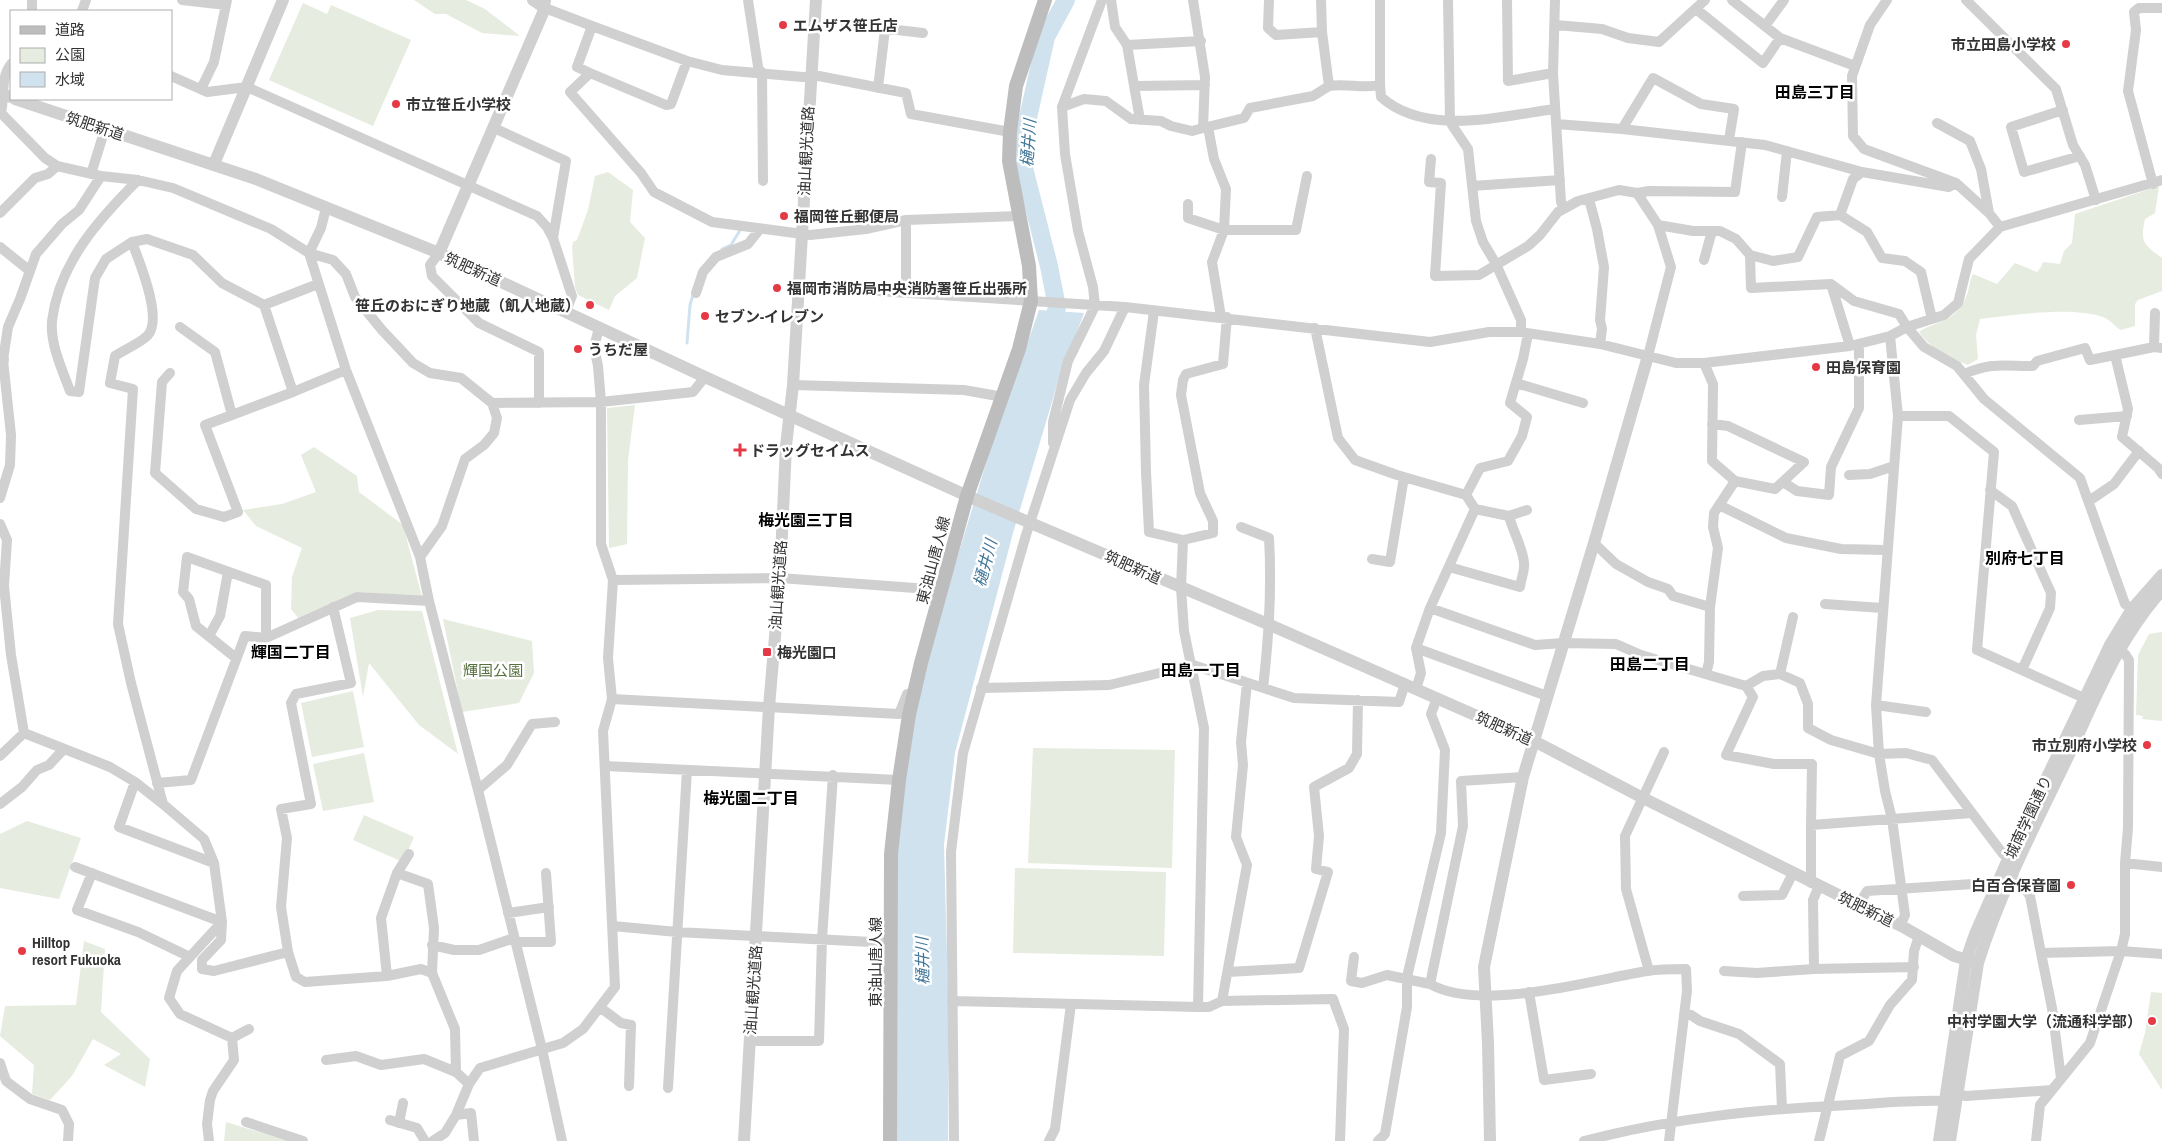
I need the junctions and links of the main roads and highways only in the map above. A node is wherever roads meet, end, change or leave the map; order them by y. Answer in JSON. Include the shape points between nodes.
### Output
{"nodes":[{"id":1,"x":1045,"y":0,"type":"edge"},
{"id":2,"x":890,"y":1141,"type":"edge"}],
"edges":[{"from":1,"to":2,"type":"main road","name":"東油山唐人線","via":[[1016,86],[1009,161],[1035,301],[942,590],[914,692],[899,780],[891,854]]}]}
